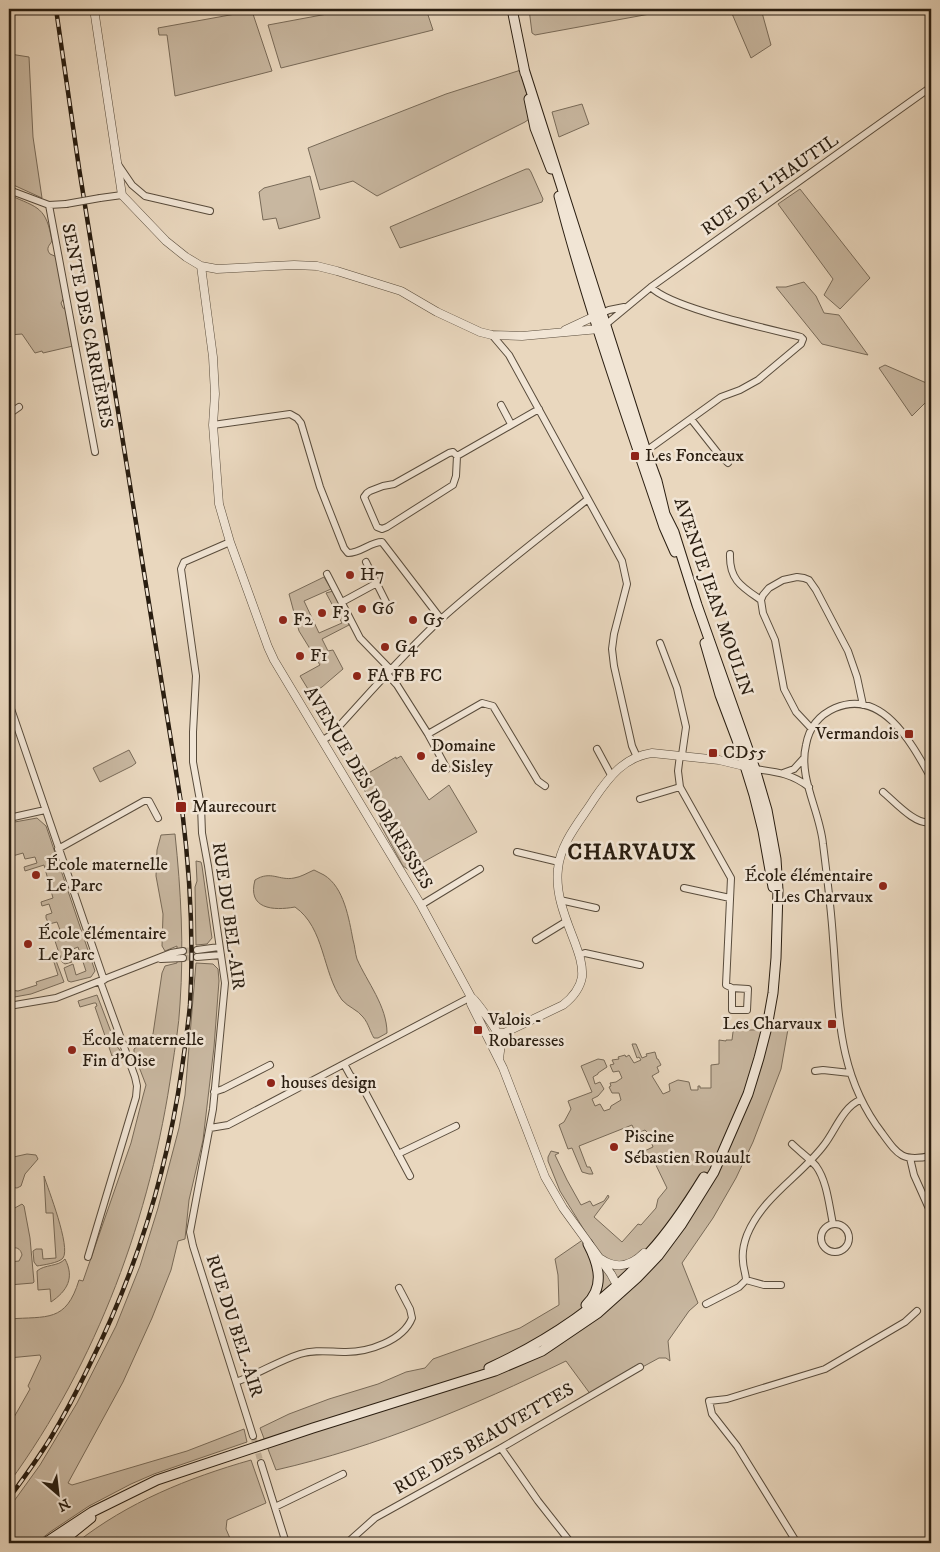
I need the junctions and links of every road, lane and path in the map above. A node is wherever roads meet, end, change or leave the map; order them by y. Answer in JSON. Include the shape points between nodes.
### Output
{"nodes":[{"id":1,"x":94,"y":9,"type":"edge"},
{"id":2,"x":512,"y":9,"type":"edge"},
{"id":3,"x":931,"y":87,"type":"edge"},
{"id":4,"x":117,"y":162,"type":"junction"},
{"id":5,"x":9,"y":190,"type":"edge"},
{"id":6,"x":122,"y":195,"type":"junction"},
{"id":7,"x":49,"y":205,"type":"junction"},
{"id":8,"x":210,"y":211,"type":"dead end"},
{"id":9,"x":201,"y":266,"type":"junction"},
{"id":10,"x":651,"y":287,"type":"junction"},
{"id":11,"x":626,"y":307,"type":"junction"},
{"id":12,"x":602,"y":320,"type":"junction"},
{"id":13,"x":558,"y":333,"type":"junction"},
{"id":14,"x":492,"y":335,"type":"junction"},
{"id":15,"x":506,"y":336,"type":"junction"},
{"id":16,"x":506,"y":349,"type":"junction"},
{"id":17,"x":501,"y":405,"type":"dead end"},
{"id":18,"x":19,"y":406,"type":"dead end"},
{"id":19,"x":538,"y":408,"type":"junction"},
{"id":20,"x":9,"y":414,"type":"edge"},
{"id":21,"x":691,"y":418,"type":"junction"},
{"id":22,"x":511,"y":424,"type":"junction"},
{"id":23,"x":213,"y":425,"type":"junction"},
{"id":24,"x":646,"y":451,"type":"junction"},
{"id":25,"x":95,"y":452,"type":"dead end"},
{"id":26,"x":457,"y":456,"type":"junction"},
{"id":27,"x":728,"y":463,"type":"dead end"},
{"id":28,"x":588,"y":499,"type":"junction"},
{"id":29,"x":230,"y":542,"type":"junction"},
{"id":30,"x":730,"y":554,"type":"dead end"},
{"id":31,"x":366,"y":562,"type":"dead end"},
{"id":32,"x":327,"y":574,"type":"dead end"},
{"id":33,"x":377,"y":583,"type":"junction"},
{"id":34,"x":761,"y":600,"type":"junction"},
{"id":35,"x":342,"y":602,"type":"junction"},
{"id":36,"x":388,"y":606,"type":"dead end"},
{"id":37,"x":441,"y":620,"type":"junction"},
{"id":38,"x":660,"y":643,"type":"dead end"},
{"id":39,"x":389,"y":672,"type":"junction"},
{"id":40,"x":9,"y":703,"type":"edge"},
{"id":41,"x":863,"y":705,"type":"junction"},
{"id":42,"x":811,"y":728,"type":"junction"},
{"id":43,"x":428,"y":734,"type":"junction"},
{"id":44,"x":323,"y":740,"type":"junction"},
{"id":45,"x":597,"y":749,"type":"dead end"},
{"id":46,"x":681,"y":755,"type":"junction"},
{"id":47,"x":637,"y":757,"type":"junction"},
{"id":48,"x":804,"y":758,"type":"junction"},
{"id":49,"x":744,"y":765,"type":"junction"},
{"id":50,"x":447,"y":768,"type":"dead end"},
{"id":51,"x":794,"y":769,"type":"junction"},
{"id":52,"x":755,"y":770,"type":"junction"},
{"id":53,"x":783,"y":773,"type":"junction"},
{"id":54,"x":806,"y":773,"type":"junction"},
{"id":55,"x":611,"y":775,"type":"junction"},
{"id":56,"x":797,"y":778,"type":"junction"},
{"id":57,"x":931,"y":778,"type":"edge"},
{"id":58,"x":544,"y":786,"type":"dead end"},
{"id":59,"x":680,"y":787,"type":"junction"},
{"id":60,"x":809,"y":787,"type":"junction"},
{"id":61,"x":883,"y":792,"type":"dead end"},
{"id":62,"x":640,"y":799,"type":"dead end"},
{"id":63,"x":44,"y":810,"type":"junction"},
{"id":64,"x":9,"y":818,"type":"edge"},
{"id":65,"x":158,"y":818,"type":"dead end"},
{"id":66,"x":931,"y":822,"type":"edge"},
{"id":67,"x":58,"y":850,"type":"junction"},
{"id":68,"x":517,"y":852,"type":"dead end"},
{"id":69,"x":559,"y":862,"type":"junction"},
{"id":70,"x":480,"y":869,"type":"dead end"},
{"id":71,"x":684,"y":888,"type":"dead end"},
{"id":72,"x":730,"y":898,"type":"junction"},
{"id":73,"x":560,"y":900,"type":"junction"},
{"id":74,"x":420,"y":905,"type":"junction"},
{"id":75,"x":596,"y":908,"type":"dead end"},
{"id":76,"x":567,"y":922,"type":"junction"},
{"id":77,"x":776,"y":925,"type":"junction"},
{"id":78,"x":536,"y":940,"type":"dead end"},
{"id":79,"x":219,"y":947,"type":"junction"},
{"id":80,"x":183,"y":955,"type":"tunnel mouth"},
{"id":81,"x":221,"y":955,"type":"junction"},
{"id":82,"x":579,"y":955,"type":"junction"},
{"id":83,"x":640,"y":965,"type":"dead end"},
{"id":84,"x":102,"y":980,"type":"junction"},
{"id":85,"x":732,"y":988,"type":"dead end"},
{"id":86,"x":471,"y":997,"type":"junction"},
{"id":87,"x":9,"y":1006,"type":"edge"},
{"id":88,"x":501,"y":1035,"type":"junction"},
{"id":89,"x":490,"y":1040,"type":"junction"},
{"id":90,"x":499,"y":1059,"type":"junction"},
{"id":91,"x":344,"y":1064,"type":"junction"},
{"id":92,"x":270,"y":1065,"type":"dead end"},
{"id":93,"x":816,"y":1071,"type":"dead end"},
{"id":94,"x":850,"y":1073,"type":"junction"},
{"id":95,"x":214,"y":1092,"type":"junction"},
{"id":96,"x":860,"y":1100,"type":"junction"},
{"id":97,"x":456,"y":1126,"type":"dead end"},
{"id":98,"x":210,"y":1128,"type":"junction"},
{"id":99,"x":732,"y":1132,"type":"junction"},
{"id":100,"x":792,"y":1144,"type":"dead end"},
{"id":101,"x":398,"y":1154,"type":"junction"},
{"id":102,"x":931,"y":1156,"type":"edge"},
{"id":103,"x":910,"y":1158,"type":"junction"},
{"id":104,"x":810,"y":1160,"type":"junction"},
{"id":105,"x":410,"y":1176,"type":"dead end"},
{"id":106,"x":702,"y":1182,"type":"junction"},
{"id":107,"x":931,"y":1213,"type":"edge"},
{"id":108,"x":833,"y":1224,"type":"junction"},
{"id":109,"x":588,"y":1244,"type":"junction"},
{"id":110,"x":88,"y":1257,"type":"dead end"},
{"id":111,"x":599,"y":1258,"type":"junction"},
{"id":112,"x":746,"y":1280,"type":"junction"},
{"id":113,"x":617,"y":1285,"type":"junction"},
{"id":114,"x":781,"y":1285,"type":"dead end"},
{"id":115,"x":399,"y":1288,"type":"dead end"},
{"id":116,"x":706,"y":1304,"type":"dead end"},
{"id":117,"x":917,"y":1311,"type":"dead end"},
{"id":118,"x":561,"y":1339,"type":"junction"},
{"id":119,"x":494,"y":1366,"type":"junction"},
{"id":120,"x":640,"y":1367,"type":"dead end"},
{"id":121,"x":236,"y":1382,"type":"junction"},
{"id":122,"x":451,"y":1384,"type":"junction"},
{"id":123,"x":253,"y":1436,"type":"tunnel mouth"},
{"id":124,"x":501,"y":1448,"type":"junction"},
{"id":125,"x":261,"y":1463,"type":"tunnel mouth"},
{"id":126,"x":343,"y":1474,"type":"dead end"},
{"id":127,"x":128,"y":1494,"type":"junction"},
{"id":128,"x":275,"y":1507,"type":"junction"},
{"id":129,"x":45,"y":1543,"type":"edge"},
{"id":130,"x":60,"y":1543,"type":"edge"},
{"id":131,"x":286,"y":1543,"type":"edge"},
{"id":132,"x":346,"y":1543,"type":"edge"},
{"id":133,"x":571,"y":1543,"type":"edge"},
{"id":134,"x":797,"y":1543,"type":"edge"}],
"edges":[{"from":1,"to":4,"type":"street"},
{"from":2,"to":12,"type":"main road","via":[[524,69]]},
{"from":3,"to":10,"type":"street","name":"RUE DE L'HAUTIL"},
{"from":4,"to":6,"type":"street"},
{"from":4,"to":8,"type":"street","via":[[132,185],[145,196]]},
{"from":5,"to":7,"type":"street"},
{"from":6,"to":7,"type":"street","bridge":true},
{"from":6,"to":9,"type":"street","name":"RUE DE L'HAUTIL","via":[[175,249]]},
{"from":7,"to":25,"type":"street","name":"SENTE DES CARRIÈRES"},
{"from":9,"to":14,"type":"street","name":"RUE DE L'HAUTIL","via":[[217,269],[294,265],[323,268],[401,291],[437,312]]},
{"from":9,"to":23,"type":"street","name":"AVENUE DES ROBARESSES","via":[[214,365]]},
{"from":10,"to":11,"type":"street","name":"RUE DE L'HAUTIL"},
{"from":10,"to":21,"type":"street","via":[[656,293],[691,307],[803,339],[758,380],[721,398]]},
{"from":11,"to":12,"type":"street","name":"RUE DE L'HAUTIL"},
{"from":11,"to":12,"type":"street","name":"RUE DE L'HAUTIL"},
{"from":12,"to":13,"type":"street","name":"RUE DE L'HAUTIL"},
{"from":12,"to":13,"type":"street","name":"RUE DE L'HAUTIL"},
{"from":12,"to":24,"type":"main road","name":"AVENUE JEAN MOULIN"},
{"from":12,"to":49,"type":"main road","name":"AVENUE JEAN MOULIN","via":[[664,526],[692,600]]},
{"from":13,"to":15,"type":"street","name":"RUE DE L'HAUTIL"},
{"from":14,"to":15,"type":"street","name":"RUE DE L'HAUTIL"},
{"from":14,"to":16,"type":"street"},
{"from":15,"to":16,"type":"street"},
{"from":16,"to":19,"type":"street"},
{"from":17,"to":22,"type":"street"},
{"from":18,"to":20,"type":"street"},
{"from":19,"to":22,"type":"street"},
{"from":19,"to":28,"type":"street"},
{"from":21,"to":24,"type":"street"},
{"from":21,"to":27,"type":"street"},
{"from":22,"to":26,"type":"street"},
{"from":23,"to":29,"type":"street","name":"AVENUE DES ROBARESSES","via":[[219,504]]},
{"from":23,"to":37,"type":"street","via":[[290,414],[297,418],[320,487],[348,554],[382,542]]},
{"from":24,"to":52,"type":"main road","name":"AVENUE JEAN MOULIN"},
{"from":26,"to":26,"type":"street","via":[[453,485],[387,527],[377,526],[364,498],[366,493],[394,484],[448,453],[453,452]]},
{"from":28,"to":37,"type":"street"},
{"from":28,"to":47,"type":"street","via":[[626,573],[626,590],[612,649]]},
{"from":29,"to":44,"type":"street","name":"AVENUE DES ROBARESSES","via":[[274,660]]},
{"from":29,"to":79,"type":"street","name":"RUE DU BEL-AIR","via":[[184,562],[181,569],[196,676],[193,762]]},
{"from":30,"to":34,"type":"street","via":[[729,566],[734,578]]},
{"from":31,"to":33,"type":"street"},
{"from":32,"to":35,"type":"street"},
{"from":33,"to":35,"type":"street"},
{"from":33,"to":36,"type":"street"},
{"from":34,"to":41,"type":"street","via":[[768,588],[783,580],[796,577],[809,580],[848,651]]},
{"from":34,"to":42,"type":"street","via":[[762,613],[776,648],[784,689],[796,712]]},
{"from":35,"to":39,"type":"street","via":[[360,638]]},
{"from":37,"to":39,"type":"street"},
{"from":38,"to":46,"type":"street","via":[[677,688],[686,726]]},
{"from":39,"to":43,"type":"street"},
{"from":39,"to":44,"type":"street"},
{"from":40,"to":63,"type":"street"},
{"from":41,"to":42,"type":"street","via":[[836,707]]},
{"from":41,"to":57,"type":"street","via":[[883,713],[895,724]]},
{"from":42,"to":48,"type":"street"},
{"from":43,"to":50,"type":"street"},
{"from":43,"to":58,"type":"street","via":[[482,702],[493,706]]},
{"from":44,"to":74,"type":"street","name":"AVENUE DES ROBARESSES"},
{"from":45,"to":55,"type":"street"},
{"from":46,"to":47,"type":"street","via":[[652,753]]},
{"from":46,"to":49,"type":"street"},
{"from":46,"to":59,"type":"street"},
{"from":47,"to":55,"type":"street"},
{"from":48,"to":51,"type":"street"},
{"from":48,"to":54,"type":"street"},
{"from":49,"to":52,"type":"street"},
{"from":49,"to":77,"type":"main road","name":"AVENUE JEAN MOULIN","via":[[759,814],[771,874]]},
{"from":51,"to":53,"type":"street"},
{"from":51,"to":54,"type":"street"},
{"from":52,"to":53,"type":"street"},
{"from":52,"to":77,"type":"main road","name":"AVENUE JEAN MOULIN","via":[[776,859]]},
{"from":53,"to":56,"type":"street"},
{"from":54,"to":56,"type":"street"},
{"from":54,"to":60,"type":"street"},
{"from":55,"to":69,"type":"street","via":[[566,843]]},
{"from":56,"to":60,"type":"street"},
{"from":59,"to":62,"type":"street"},
{"from":59,"to":72,"type":"street","via":[[728,870]]},
{"from":60,"to":94,"type":"street","via":[[823,841],[839,1025]]},
{"from":61,"to":66,"type":"street","via":[[917,820],[926,824]]},
{"from":63,"to":64,"type":"street"},
{"from":63,"to":67,"type":"street"},
{"from":65,"to":67,"type":"street","via":[[151,803],[144,801]]},
{"from":67,"to":84,"type":"street"},
{"from":68,"to":69,"type":"street"},
{"from":69,"to":73,"type":"street","via":[[557,884]]},
{"from":70,"to":74,"type":"street"},
{"from":71,"to":72,"type":"street"},
{"from":72,"to":85,"type":"street","via":[[726,986]]},
{"from":73,"to":75,"type":"street"},
{"from":73,"to":76,"type":"street"},
{"from":74,"to":86,"type":"street","name":"AVENUE DES ROBARESSES"},
{"from":76,"to":78,"type":"street"},
{"from":76,"to":82,"type":"street"},
{"from":77,"to":99,"type":"main road","via":[[767,1027],[754,1076]]},
{"from":79,"to":81,"type":"street","name":"RUE DU BEL-AIR"},
{"from":79,"to":81,"type":"street","via":[[197,954]]},
{"from":80,"to":84,"type":"street","via":[[155,960]]},
{"from":81,"to":95,"type":"street","name":"RUE DU BEL-AIR","via":[[224,1000]]},
{"from":82,"to":83,"type":"street","via":[[585,953]]},
{"from":82,"to":88,"type":"street","via":[[582,978],[569,1000]]},
{"from":84,"to":87,"type":"street","via":[[56,998]]},
{"from":84,"to":110,"type":"street","via":[[137,1086]]},
{"from":86,"to":88,"type":"street","name":"AVENUE DES ROBARESSES"},
{"from":86,"to":89,"type":"street","name":"AVENUE DES ROBARESSES","via":[[471,1004]]},
{"from":86,"to":91,"type":"street"},
{"from":88,"to":89,"type":"street"},
{"from":88,"to":90,"type":"street","name":"AVENUE DES ROBARESSES"},
{"from":89,"to":90,"type":"street","name":"AVENUE DES ROBARESSES"},
{"from":90,"to":109,"type":"street","name":"AVENUE DES ROBARESSES","via":[[545,1177]]},
{"from":91,"to":98,"type":"street","via":[[228,1125]]},
{"from":91,"to":101,"type":"street","via":[[362,1086]]},
{"from":92,"to":95,"type":"street"},
{"from":93,"to":94,"type":"street"},
{"from":94,"to":96,"type":"street"},
{"from":95,"to":98,"type":"street","name":"RUE DU BEL-AIR"},
{"from":96,"to":103,"type":"street","via":[[895,1150]]},
{"from":96,"to":104,"type":"street","via":[[850,1107]]},
{"from":97,"to":101,"type":"street"},
{"from":98,"to":121,"type":"street","name":"RUE DU BEL-AIR","via":[[190,1232]]},
{"from":99,"to":106,"type":"main road"},
{"from":99,"to":118,"type":"main road","via":[[703,1191],[658,1256],[614,1300]]},
{"from":100,"to":104,"type":"street"},
{"from":101,"to":105,"type":"street"},
{"from":102,"to":103,"type":"street"},
{"from":103,"to":107,"type":"street"},
{"from":104,"to":108,"type":"street","via":[[821,1176]]},
{"from":104,"to":112,"type":"street","via":[[773,1196],[749,1230],[743,1254]]},
{"from":106,"to":111,"type":"street","via":[[636,1260],[618,1266]]},
{"from":106,"to":113,"type":"main road","via":[[661,1239]]},
{"from":108,"to":108,"type":"street","via":[[822,1231],[821,1240],[825,1249],[839,1252],[847,1246],[849,1237],[846,1228]]},
{"from":109,"to":111,"type":"street","name":"AVENUE DES ROBARESSES"},
{"from":109,"to":119,"type":"main road","via":[[599,1273],[592,1300],[556,1328]]},
{"from":111,"to":113,"type":"street","name":"AVENUE DES ROBARESSES"},
{"from":112,"to":114,"type":"street"},
{"from":112,"to":116,"type":"street"},
{"from":113,"to":118,"type":"street","via":[[616,1292]]},
{"from":113,"to":119,"type":"main road","via":[[559,1330]]},
{"from":115,"to":121,"type":"street","via":[[412,1318],[406,1328],[388,1342],[348,1352],[301,1353]]},
{"from":117,"to":134,"type":"street","via":[[905,1322],[825,1369],[727,1399],[709,1401],[712,1414],[737,1446]]},
{"from":118,"to":122,"type":"main road","via":[[513,1364]]},
{"from":119,"to":122,"type":"main road"},
{"from":120,"to":124,"type":"street","name":"RUE DES BEAUVETTES"},
{"from":121,"to":123,"type":"street","name":"RUE DU BEL-AIR"},
{"from":122,"to":127,"type":"main road","via":[[157,1480]]},
{"from":124,"to":132,"type":"street","name":"RUE DES BEAUVETTES","via":[[375,1518]]},
{"from":124,"to":133,"type":"street"},
{"from":125,"to":128,"type":"street"},
{"from":126,"to":128,"type":"street"},
{"from":127,"to":129,"type":"main road","via":[[78,1520]]},
{"from":127,"to":130,"type":"main road"},
{"from":128,"to":131,"type":"street"}]}
